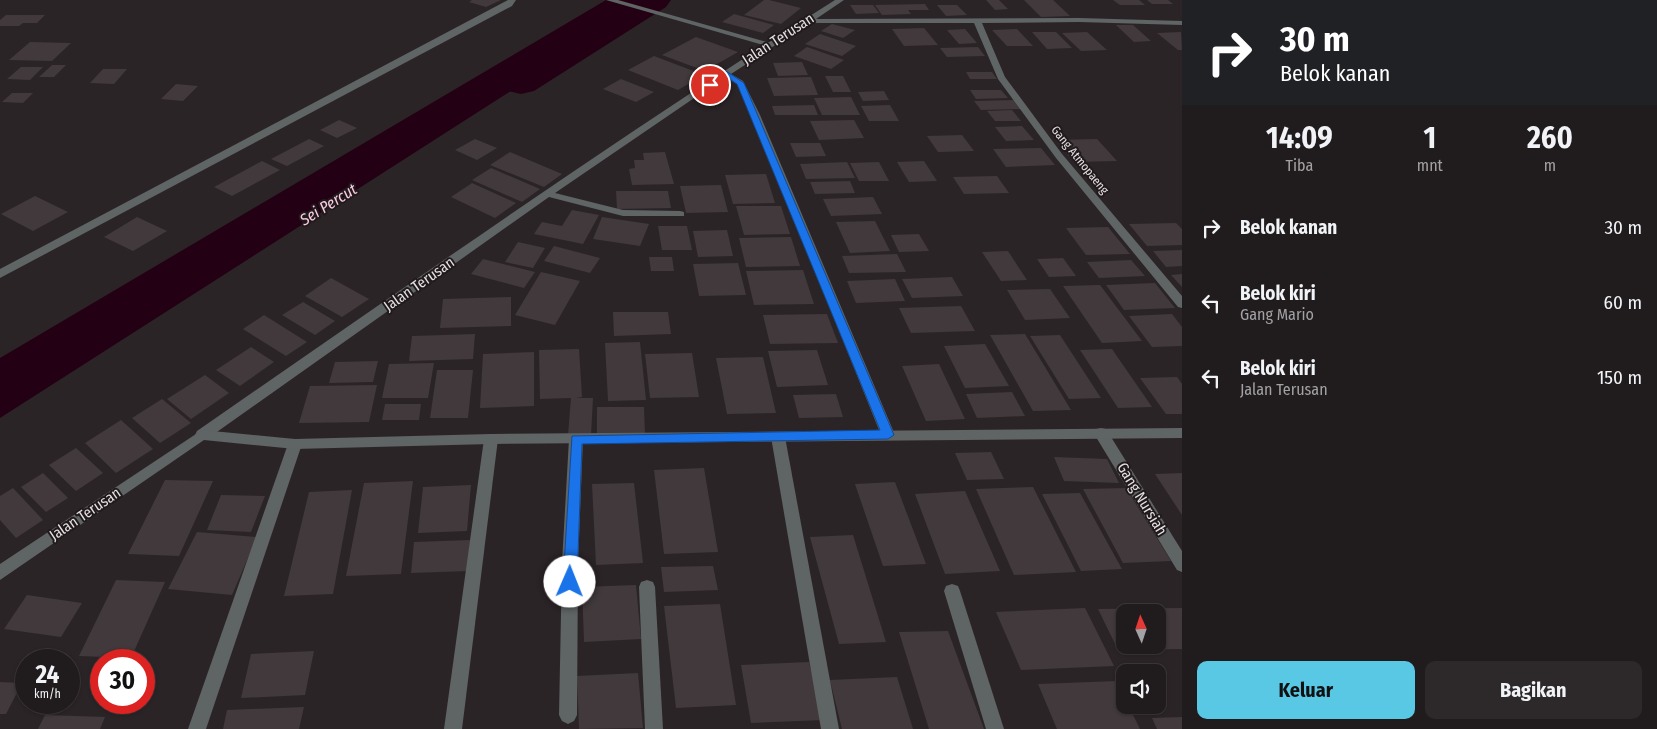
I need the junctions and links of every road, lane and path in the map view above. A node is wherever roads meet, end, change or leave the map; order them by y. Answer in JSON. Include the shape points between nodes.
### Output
{"nodes":[{"id":1,"x":512,"y":0,"type":"edge"},
{"id":2,"x":610,"y":0,"type":"edge"},
{"id":3,"x":840,"y":0,"type":"edge"},
{"id":4,"x":976,"y":20,"type":"junction"},
{"id":5,"x":807,"y":21,"type":"junction"},
{"id":6,"x":1182,"y":23,"type":"edge"},
{"id":7,"x":770,"y":44,"type":"junction"},
{"id":8,"x":726,"y":74,"type":"junction"},
{"id":9,"x":548,"y":194,"type":"junction"},
{"id":10,"x":680,"y":214,"type":"dead end"},
{"id":11,"x":0,"y":274,"type":"edge"},
{"id":12,"x":1182,"y":304,"type":"edge"},
{"id":13,"x":1101,"y":433,"type":"junction"},
{"id":14,"x":1182,"y":433,"type":"edge"},
{"id":15,"x":202,"y":435,"type":"junction"},
{"id":16,"x":888,"y":435,"type":"junction"},
{"id":17,"x":778,"y":437,"type":"junction"},
{"id":18,"x":491,"y":439,"type":"junction"},
{"id":19,"x":576,"y":439,"type":"junction"},
{"id":20,"x":295,"y":444,"type":"junction"},
{"id":21,"x":1182,"y":565,"type":"edge"},
{"id":22,"x":0,"y":572,"type":"edge"},
{"id":23,"x":647,"y":586,"type":"dead end"},
{"id":24,"x":952,"y":590,"type":"dead end"},
{"id":25,"x":568,"y":715,"type":"dead end"},
{"id":26,"x":197,"y":729,"type":"edge"},
{"id":27,"x":453,"y":729,"type":"edge"},
{"id":28,"x":654,"y":729,"type":"edge"},
{"id":29,"x":830,"y":729,"type":"edge"},
{"id":30,"x":995,"y":729,"type":"edge"}],
"edges":[{"from":1,"to":11,"type":"street"},
{"from":2,"to":7,"type":"street"},
{"from":3,"to":5,"type":"street","name":"Jalan Terusan"},
{"from":4,"to":5,"type":"street"},
{"from":4,"to":6,"type":"street"},
{"from":4,"to":12,"type":"street","name":"Gang Atmopaeng","via":[[1001,77],[1059,156]]},
{"from":5,"to":7,"type":"street","name":"Jalan Terusan"},
{"from":7,"to":8,"type":"street","name":"Jalan Terusan"},
{"from":8,"to":9,"type":"street","name":"Jalan Terusan"},
{"from":8,"to":16,"type":"street","via":[[740,83],[756,115]]},
{"from":9,"to":10,"type":"street","via":[[623,213]]},
{"from":9,"to":15,"type":"street","name":"Jalan Terusan"},
{"from":13,"to":14,"type":"street"},
{"from":13,"to":16,"type":"street"},
{"from":13,"to":21,"type":"street","name":"Gang Nursiah"},
{"from":15,"to":20,"type":"street"},
{"from":15,"to":22,"type":"street","name":"Jalan Terusan"},
{"from":16,"to":17,"type":"street"},
{"from":17,"to":19,"type":"street"},
{"from":17,"to":29,"type":"street"},
{"from":18,"to":19,"type":"street"},
{"from":18,"to":20,"type":"street"},
{"from":18,"to":27,"type":"street"},
{"from":19,"to":25,"type":"street"},
{"from":20,"to":26,"type":"street"},
{"from":23,"to":28,"type":"street"},
{"from":24,"to":30,"type":"street"}]}
